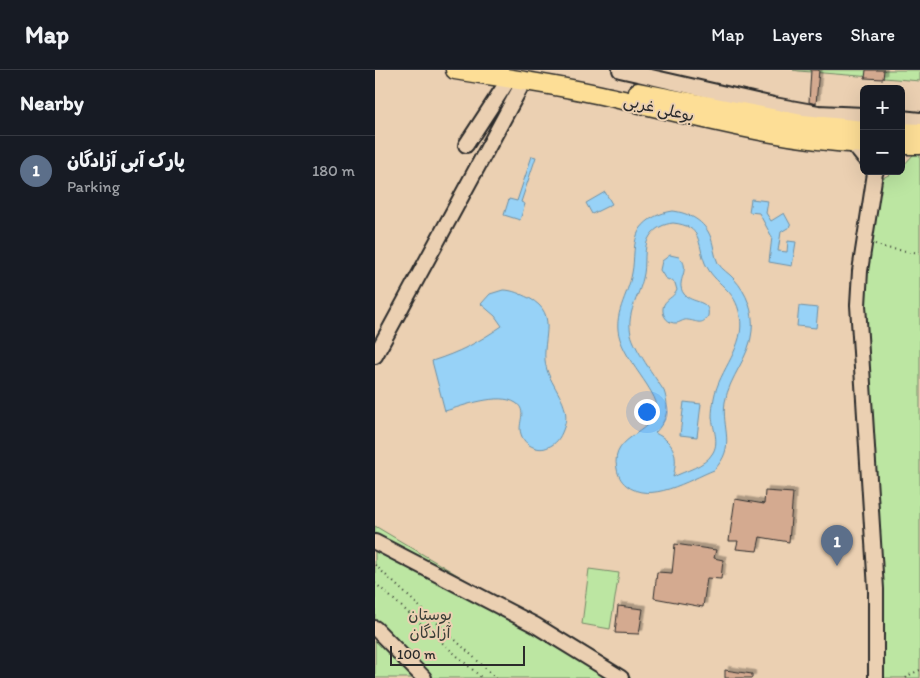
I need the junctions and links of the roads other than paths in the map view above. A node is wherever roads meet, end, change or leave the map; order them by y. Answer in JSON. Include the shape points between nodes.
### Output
{"nodes":[{"id":1,"x":455,"y":70,"type":"edge"},
{"id":2,"x":620,"y":70,"type":"edge"},
{"id":3,"x":519,"y":77,"type":"edge"},
{"id":4,"x":860,"y":115,"type":"edge"},
{"id":5,"x":905,"y":118,"type":"edge"},
{"id":6,"x":920,"y":120,"type":"edge"},
{"id":7,"x":860,"y":130,"type":"edge"},
{"id":8,"x":920,"y":133,"type":"edge"},
{"id":9,"x":905,"y":143,"type":"edge"},
{"id":10,"x":466,"y":144,"type":"dead end"},
{"id":11,"x":858,"y":144,"type":"edge"},
{"id":12,"x":875,"y":175,"type":"edge"},
{"id":13,"x":375,"y":356,"type":"edge"},
{"id":14,"x":375,"y":542,"type":"edge"},
{"id":15,"x":375,"y":628,"type":"edge"},
{"id":16,"x":424,"y":678,"type":"edge"},
{"id":17,"x":621,"y":678,"type":"edge"},
{"id":18,"x":876,"y":678,"type":"edge"}],
"edges":[{"from":1,"to":3,"type":"main road","name":"بوعلی غربی"},
{"from":2,"to":4,"type":"street","via":[[774,105],[818,113]]},
{"from":3,"to":7,"type":"main road","name":"بوعلی غربی","via":[[802,124]]},
{"from":3,"to":10,"type":"street"},
{"from":3,"to":11,"type":"main road","name":"بوعلی غربی","via":[[807,140]]},
{"from":3,"to":13,"type":"street"},
{"from":5,"to":6,"type":"street"},
{"from":8,"to":9,"type":"main road"},
{"from":12,"to":18,"type":"street","via":[[858,305],[876,589]]},
{"from":14,"to":17,"type":"street","via":[[535,624]]},
{"from":15,"to":16,"type":"street"}]}
